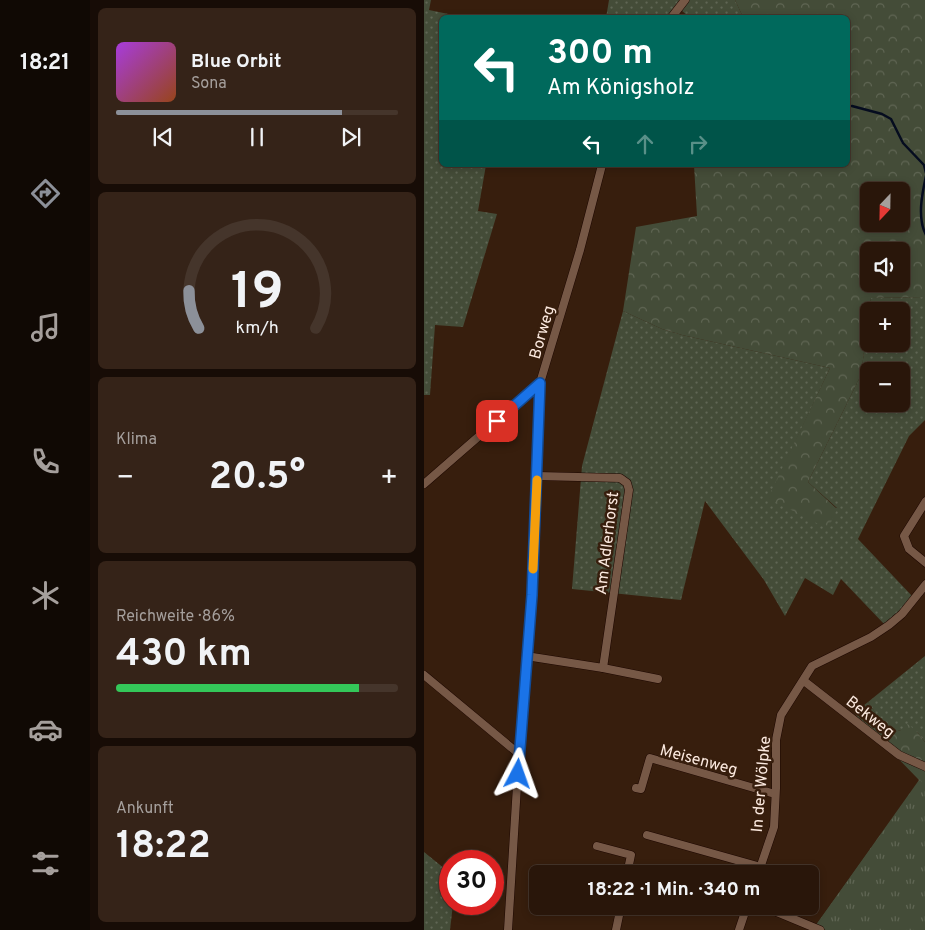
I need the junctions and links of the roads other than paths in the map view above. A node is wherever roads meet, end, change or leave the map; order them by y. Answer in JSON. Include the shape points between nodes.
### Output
{"nodes":[{"id":1,"x":685,"y":0,"type":"edge"},
{"id":2,"x":673,"y":15,"type":"edge"},
{"id":3,"x":601,"y":167,"type":"edge"},
{"id":4,"x":540,"y":383,"type":"junction"},
{"id":5,"x":537,"y":476,"type":"junction"},
{"id":6,"x":424,"y":484,"type":"edge"},
{"id":7,"x":925,"y":501,"type":"edge"},
{"id":8,"x":925,"y":563,"type":"edge"},
{"id":9,"x":925,"y":584,"type":"edge"},
{"id":10,"x":526,"y":656,"type":"junction"},
{"id":11,"x":603,"y":668,"type":"junction"},
{"id":12,"x":424,"y":675,"type":"edge"},
{"id":13,"x":658,"y":679,"type":"dead end"},
{"id":14,"x":804,"y":681,"type":"junction"},
{"id":15,"x":519,"y":754,"type":"junction"},
{"id":16,"x":925,"y":767,"type":"edge"},
{"id":17,"x":636,"y":788,"type":"dead end"},
{"id":18,"x":776,"y":794,"type":"junction"},
{"id":19,"x":647,"y":835,"type":"dead end"},
{"id":20,"x":597,"y":846,"type":"dead end"},
{"id":21,"x":629,"y":865,"type":"edge"},
{"id":22,"x":744,"y":865,"type":"edge"},
{"id":23,"x":762,"y":865,"type":"edge"},
{"id":24,"x":618,"y":915,"type":"edge"},
{"id":25,"x":744,"y":915,"type":"edge"},
{"id":26,"x":781,"y":915,"type":"edge"},
{"id":27,"x":808,"y":928,"type":"edge"},
{"id":28,"x":508,"y":930,"type":"edge"},
{"id":29,"x":616,"y":930,"type":"edge"},
{"id":30,"x":739,"y":930,"type":"edge"},
{"id":31,"x":820,"y":930,"type":"edge"}],
"edges":[{"from":1,"to":2,"type":"street"},
{"from":3,"to":4,"type":"street","name":"Borweg"},
{"from":4,"to":5,"type":"street","name":"Borweg"},
{"from":4,"to":6,"type":"street"},
{"from":5,"to":10,"type":"street","name":"Borweg"},
{"from":5,"to":11,"type":"street","name":"Am Adlerhorst","via":[[620,478],[627,484],[629,490]]},
{"from":7,"to":8,"type":"street","via":[[904,536],[909,549]]},
{"from":9,"to":14,"type":"street","name":"In der Wölpke","via":[[902,614],[889,625],[812,666]]},
{"from":10,"to":11,"type":"street"},
{"from":10,"to":15,"type":"street","name":"Borweg"},
{"from":11,"to":13,"type":"street"},
{"from":12,"to":15,"type":"street"},
{"from":14,"to":16,"type":"street","name":"Bekweg","via":[[899,755]]},
{"from":14,"to":18,"type":"street","name":"In der Wölpke","via":[[781,715],[776,740]]},
{"from":15,"to":28,"type":"street","name":"Borweg"},
{"from":17,"to":18,"type":"street","name":"Meisenweg","via":[[641,789],[650,758]]},
{"from":18,"to":23,"type":"street","name":"In der Wölpke","via":[[774,827]]},
{"from":19,"to":22,"type":"street"},
{"from":20,"to":21,"type":"street","via":[[631,855]]},
{"from":24,"to":29,"type":"street"},
{"from":25,"to":30,"type":"street"},
{"from":26,"to":27,"type":"street"},
{"from":27,"to":31,"type":"street"}]}
